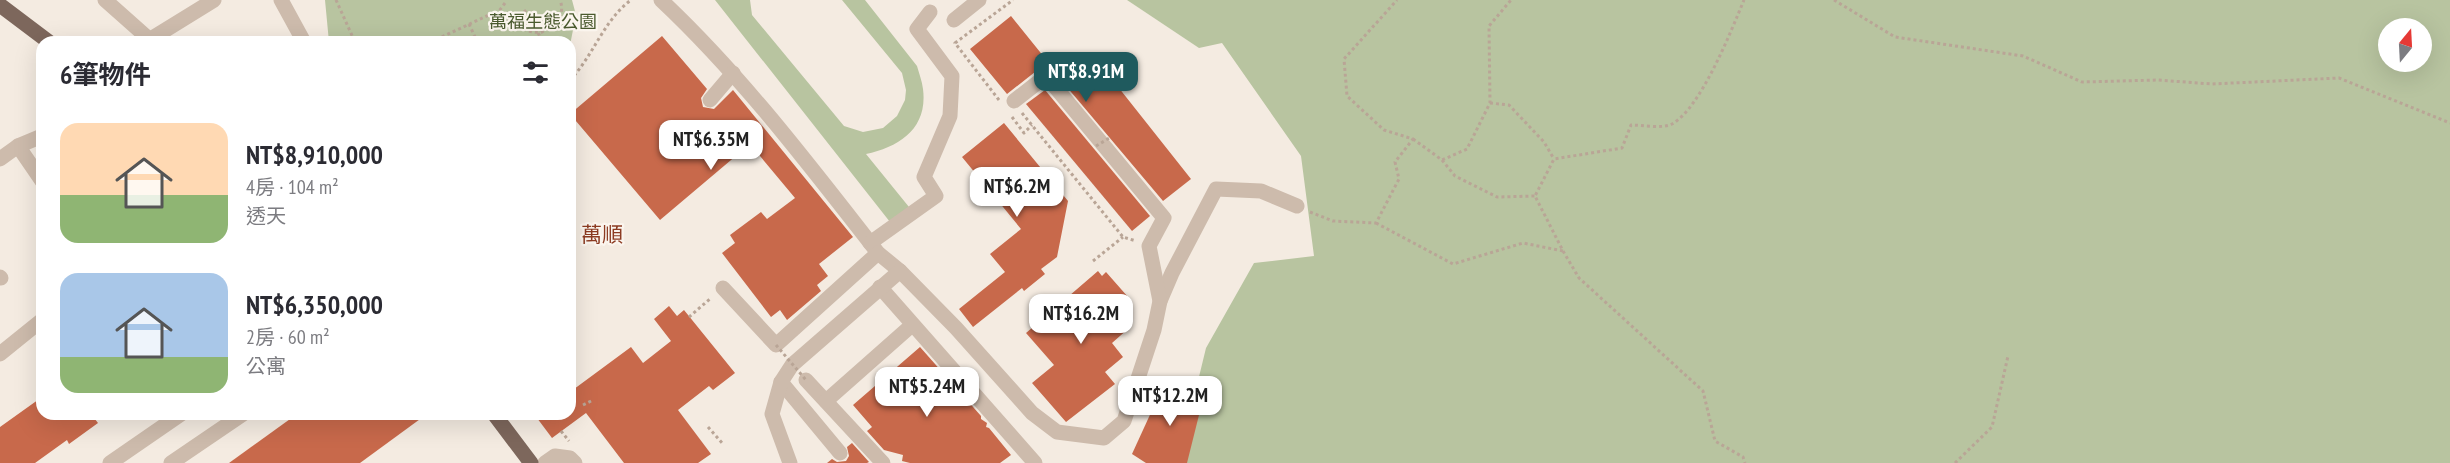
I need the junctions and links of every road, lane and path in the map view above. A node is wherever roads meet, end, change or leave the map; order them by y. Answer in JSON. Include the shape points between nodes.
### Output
{"nodes":[{"id":1,"x":105,"y":0,"type":"edge"},
{"id":2,"x":214,"y":0,"type":"edge"},
{"id":3,"x":281,"y":0,"type":"edge"},
{"id":4,"x":336,"y":0,"type":"edge"},
{"id":5,"x":560,"y":0,"type":"edge"},
{"id":6,"x":631,"y":0,"type":"edge"},
{"id":7,"x":661,"y":0,"type":"edge"},
{"id":8,"x":979,"y":0,"type":"edge"},
{"id":9,"x":1013,"y":0,"type":"edge"},
{"id":10,"x":1397,"y":0,"type":"edge"},
{"id":11,"x":1510,"y":0,"type":"edge"},
{"id":12,"x":1744,"y":0,"type":"edge"},
{"id":13,"x":1834,"y":0,"type":"edge"},
{"id":14,"x":505,"y":3,"type":"dead end"},
{"id":15,"x":0,"y":5,"type":"edge"},
{"id":16,"x":524,"y":10,"type":"dead end"},
{"id":17,"x":930,"y":12,"type":"dead end"},
{"id":18,"x":496,"y":15,"type":"junction"},
{"id":19,"x":954,"y":20,"type":"dead end"},
{"id":20,"x":469,"y":24,"type":"junction"},
{"id":21,"x":540,"y":32,"type":"junction"},
{"id":22,"x":41,"y":36,"type":"edge"},
{"id":23,"x":143,"y":36,"type":"edge"},
{"id":24,"x":154,"y":36,"type":"edge"},
{"id":25,"x":301,"y":36,"type":"edge"},
{"id":26,"x":352,"y":36,"type":"edge"},
{"id":27,"x":447,"y":36,"type":"edge"},
{"id":28,"x":475,"y":36,"type":"edge"},
{"id":29,"x":541,"y":36,"type":"edge"},
{"id":30,"x":732,"y":73,"type":"junction"},
{"id":31,"x":576,"y":74,"type":"edge"},
{"id":32,"x":710,"y":100,"type":"dead end"},
{"id":33,"x":1490,"y":103,"type":"junction"},
{"id":34,"x":1009,"y":107,"type":"junction"},
{"id":35,"x":2450,"y":123,"type":"edge"},
{"id":36,"x":1032,"y":126,"type":"junction"},
{"id":37,"x":1111,"y":137,"type":"dead end"},
{"id":38,"x":0,"y":138,"type":"edge"},
{"id":39,"x":36,"y":139,"type":"edge"},
{"id":40,"x":1413,"y":139,"type":"junction"},
{"id":41,"x":1096,"y":146,"type":"dead end"},
{"id":42,"x":9,"y":152,"type":"edge"},
{"id":43,"x":1554,"y":159,"type":"junction"},
{"id":44,"x":1442,"y":160,"type":"junction"},
{"id":45,"x":36,"y":177,"type":"edge"},
{"id":46,"x":1535,"y":196,"type":"junction"},
{"id":47,"x":1297,"y":206,"type":"joint"},
{"id":48,"x":1376,"y":223,"type":"junction"},
{"id":49,"x":1123,"y":237,"type":"junction"},
{"id":50,"x":1149,"y":246,"type":"junction"},
{"id":51,"x":874,"y":248,"type":"junction"},
{"id":52,"x":1563,"y":251,"type":"junction"},
{"id":53,"x":1093,"y":261,"type":"dead end"},
{"id":54,"x":900,"y":271,"type":"junction"},
{"id":55,"x":880,"y":287,"type":"junction"},
{"id":56,"x":723,"y":288,"type":"dead end"},
{"id":57,"x":1160,"y":302,"type":"junction"},
{"id":58,"x":36,"y":325,"type":"edge"},
{"id":59,"x":912,"y":325,"type":"junction"},
{"id":60,"x":776,"y":345,"type":"junction"},
{"id":61,"x":0,"y":354,"type":"edge"},
{"id":62,"x":2008,"y":356,"type":"dead end"},
{"id":63,"x":806,"y":380,"type":"joint"},
{"id":64,"x":781,"y":382,"type":"junction"},
{"id":65,"x":593,"y":400,"type":"dead end"},
{"id":66,"x":826,"y":401,"type":"junction"},
{"id":67,"x":584,"y":405,"type":"dead end"},
{"id":68,"x":172,"y":420,"type":"edge"},
{"id":69,"x":234,"y":420,"type":"edge"},
{"id":70,"x":499,"y":420,"type":"edge"},
{"id":71,"x":708,"y":428,"type":"dead end"},
{"id":72,"x":723,"y":444,"type":"dead end"},
{"id":73,"x":840,"y":453,"type":"dead end"},
{"id":74,"x":110,"y":463,"type":"edge"},
{"id":75,"x":171,"y":463,"type":"edge"},
{"id":76,"x":531,"y":463,"type":"edge"},
{"id":77,"x":545,"y":463,"type":"edge"},
{"id":78,"x":575,"y":463,"type":"edge"},
{"id":79,"x":790,"y":463,"type":"edge"},
{"id":80,"x":883,"y":463,"type":"edge"},
{"id":81,"x":1035,"y":463,"type":"edge"},
{"id":82,"x":1745,"y":463,"type":"edge"},
{"id":83,"x":1955,"y":463,"type":"edge"}],
"edges":[{"from":1,"to":23,"type":"street"},
{"from":2,"to":24,"type":"street"},
{"from":3,"to":25,"type":"street"},
{"from":4,"to":26,"type":"path"},
{"from":5,"to":21,"type":"path","via":[[563,11],[559,19]]},
{"from":6,"to":31,"type":"path","via":[[611,18]]},
{"from":7,"to":30,"type":"street"},
{"from":8,"to":19,"type":"street"},
{"from":9,"to":34,"type":"path","via":[[955,43]]},
{"from":10,"to":40,"type":"path","via":[[1344,59],[1347,96],[1384,130]]},
{"from":11,"to":33,"type":"path","via":[[1489,26]]},
{"from":12,"to":43,"type":"path","via":[[1719,60],[1686,113],[1671,125],[1631,125],[1622,148]]},
{"from":13,"to":35,"type":"path","via":[[1895,37],[2023,56],[2082,82],[2212,84],[2339,78]]},
{"from":14,"to":18,"type":"path"},
{"from":15,"to":22,"type":"main road"},
{"from":16,"to":21,"type":"path"},
{"from":17,"to":51,"type":"street","via":[[917,29],[952,76],[950,116],[924,177],[936,196]]},
{"from":18,"to":20,"type":"path"},
{"from":18,"to":21,"type":"path","via":[[528,32]]},
{"from":20,"to":27,"type":"path"},
{"from":20,"to":28,"type":"path"},
{"from":21,"to":29,"type":"path"},
{"from":30,"to":32,"type":"street"},
{"from":30,"to":51,"type":"street"},
{"from":33,"to":43,"type":"path","via":[[1509,105],[1544,142]]},
{"from":33,"to":44,"type":"path","via":[[1467,149]]},
{"from":34,"to":36,"type":"path"},
{"from":34,"to":36,"type":"path","via":[[1024,133]]},
{"from":34,"to":50,"type":"street","via":[[1046,76],[1164,218]]},
{"from":36,"to":49,"type":"path"},
{"from":37,"to":41,"type":"path","bridge":true},
{"from":38,"to":42,"type":"street"},
{"from":39,"to":42,"type":"street"},
{"from":40,"to":44,"type":"path"},
{"from":40,"to":48,"type":"path","via":[[1395,162],[1399,179]]},
{"from":42,"to":45,"type":"street"},
{"from":43,"to":46,"type":"path"},
{"from":44,"to":46,"type":"path","via":[[1455,176],[1497,197]]},
{"from":46,"to":52,"type":"path"},
{"from":47,"to":48,"type":"path","via":[[1333,221]]},
{"from":47,"to":57,"type":"street","via":[[1261,191],[1216,189]]},
{"from":48,"to":52,"type":"path","via":[[1453,264],[1523,243]]},
{"from":49,"to":50,"type":"path"},
{"from":49,"to":53,"type":"path"},
{"from":50,"to":57,"type":"street"},
{"from":51,"to":54,"type":"street"},
{"from":51,"to":60,"type":"street"},
{"from":52,"to":82,"type":"path","via":[[1579,278],[1703,391],[1715,441],[1743,457]]},
{"from":54,"to":55,"type":"street"},
{"from":54,"to":57,"type":"street","via":[[1032,413],[1057,432],[1104,438],[1124,421]]},
{"from":55,"to":59,"type":"street"},
{"from":55,"to":64,"type":"street","via":[[792,365]]},
{"from":56,"to":60,"type":"street"},
{"from":58,"to":61,"type":"street"},
{"from":59,"to":66,"type":"street"},
{"from":59,"to":81,"type":"street"},
{"from":60,"to":63,"type":"path","bridge":true},
{"from":62,"to":83,"type":"path","via":[[1992,427]]},
{"from":63,"to":66,"type":"street"},
{"from":64,"to":73,"type":"street"},
{"from":64,"to":79,"type":"street","via":[[772,414]]},
{"from":65,"to":67,"type":"path"},
{"from":66,"to":80,"type":"street"},
{"from":68,"to":74,"type":"street"},
{"from":69,"to":75,"type":"street"},
{"from":70,"to":76,"type":"main road"},
{"from":71,"to":72,"type":"path"},
{"from":77,"to":78,"type":"street","via":[[555,456],[570,458]]}]}
